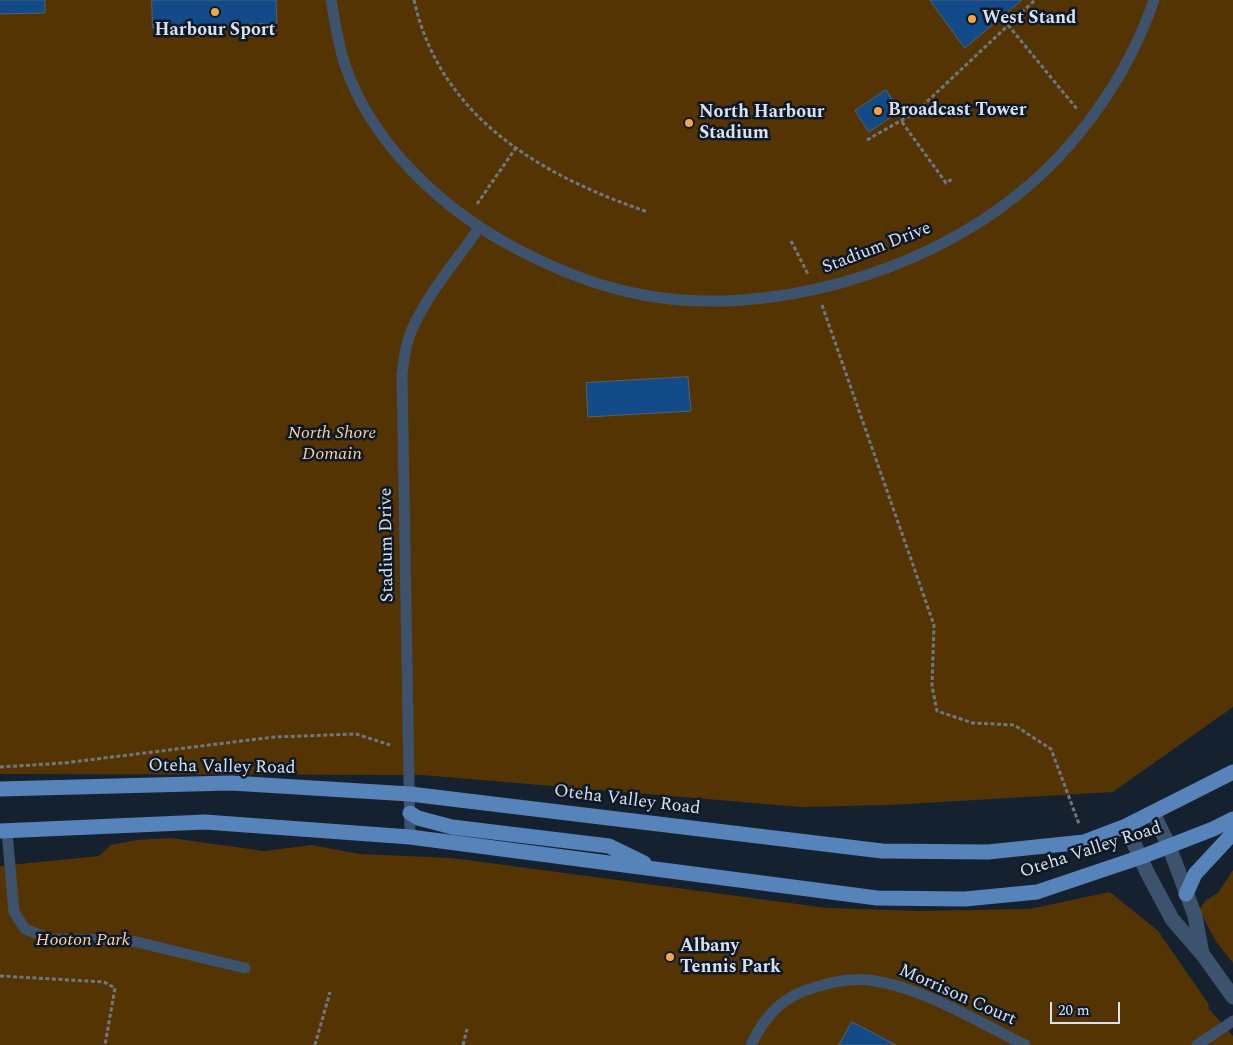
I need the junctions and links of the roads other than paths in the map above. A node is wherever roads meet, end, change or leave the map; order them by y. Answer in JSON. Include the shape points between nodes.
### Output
{"nodes":[{"id":1,"x":331,"y":0,"type":"edge"},
{"id":2,"x":1154,"y":0,"type":"edge"},
{"id":3,"x":479,"y":228,"type":"junction"},
{"id":4,"x":1233,"y":772,"type":"edge"},
{"id":5,"x":0,"y":789,"type":"edge"},
{"id":6,"x":410,"y":794,"type":"junction"},
{"id":7,"x":410,"y":813,"type":"junction"},
{"id":8,"x":1153,"y":813,"type":"junction"},
{"id":9,"x":1233,"y":818,"type":"edge"},
{"id":10,"x":1126,"y":826,"type":"junction"},
{"id":11,"x":4,"y":831,"type":"edge"},
{"id":12,"x":1233,"y":833,"type":"edge"},
{"id":13,"x":410,"y":837,"type":"junction"},
{"id":14,"x":1169,"y":846,"type":"junction"},
{"id":15,"x":1141,"y":857,"type":"junction"},
{"id":16,"x":656,"y":869,"type":"junction"},
{"id":17,"x":1186,"y":894,"type":"junction"},
{"id":18,"x":1203,"y":955,"type":"junction"},
{"id":19,"x":245,"y":968,"type":"dead end"},
{"id":20,"x":1233,"y":997,"type":"edge"},
{"id":21,"x":1233,"y":1021,"type":"edge"},
{"id":22,"x":750,"y":1045,"type":"edge"},
{"id":23,"x":1026,"y":1045,"type":"edge"},
{"id":24,"x":1197,"y":1045,"type":"edge"}],
"edges":[{"from":1,"to":3,"type":"lane","name":"Stadium Drive","via":[[346,66],[383,135],[408,167]]},
{"from":2,"to":3,"type":"lane","name":"Stadium Drive","via":[[1120,74],[1088,123],[1052,163],[1018,195],[980,223],[862,277],[817,290],[729,301],[643,295],[561,270]]},
{"from":3,"to":6,"type":"lane","name":"Stadium Drive","via":[[413,327],[402,375]]},
{"from":4,"to":8,"type":"main road","name":"Oteha Valley Road"},
{"from":5,"to":6,"type":"main road","name":"Oteha Valley Road","via":[[231,783]]},
{"from":6,"to":7,"type":"lane","name":"Stadium Drive"},
{"from":6,"to":10,"type":"main road","name":"Oteha Valley Road","via":[[882,851],[988,852],[1084,842]]},
{"from":7,"to":13,"type":"lane","name":"Stadium Drive"},
{"from":7,"to":16,"type":"main road","via":[[452,828],[609,846]]},
{"from":8,"to":10,"type":"main road","name":"Oteha Valley Road"},
{"from":8,"to":14,"type":"street"},
{"from":9,"to":14,"type":"main road","name":"Oteha Valley Road"},
{"from":10,"to":15,"type":"street"},
{"from":11,"to":13,"type":"main road","name":"Oteha Valley Road","via":[[205,822]]},
{"from":11,"to":19,"type":"lane","via":[[14,912],[25,929],[50,939],[128,940]]},
{"from":12,"to":17,"type":"main road","via":[[1195,874]]},
{"from":13,"to":16,"type":"main road","name":"Oteha Valley Road"},
{"from":14,"to":15,"type":"main road","name":"Oteha Valley Road"},
{"from":14,"to":17,"type":"street"},
{"from":15,"to":16,"type":"main road","name":"Oteha Valley Road","via":[[1037,892],[965,900],[877,898]]},
{"from":15,"to":18,"type":"street","via":[[1172,919]]},
{"from":17,"to":18,"type":"street","via":[[1195,916]]},
{"from":18,"to":20,"type":"street"},
{"from":21,"to":24,"type":"lane"},
{"from":22,"to":23,"type":"lane","name":"Morrison Court","via":[[777,1005],[801,991],[834,982],[866,980],[897,986]]}]}
